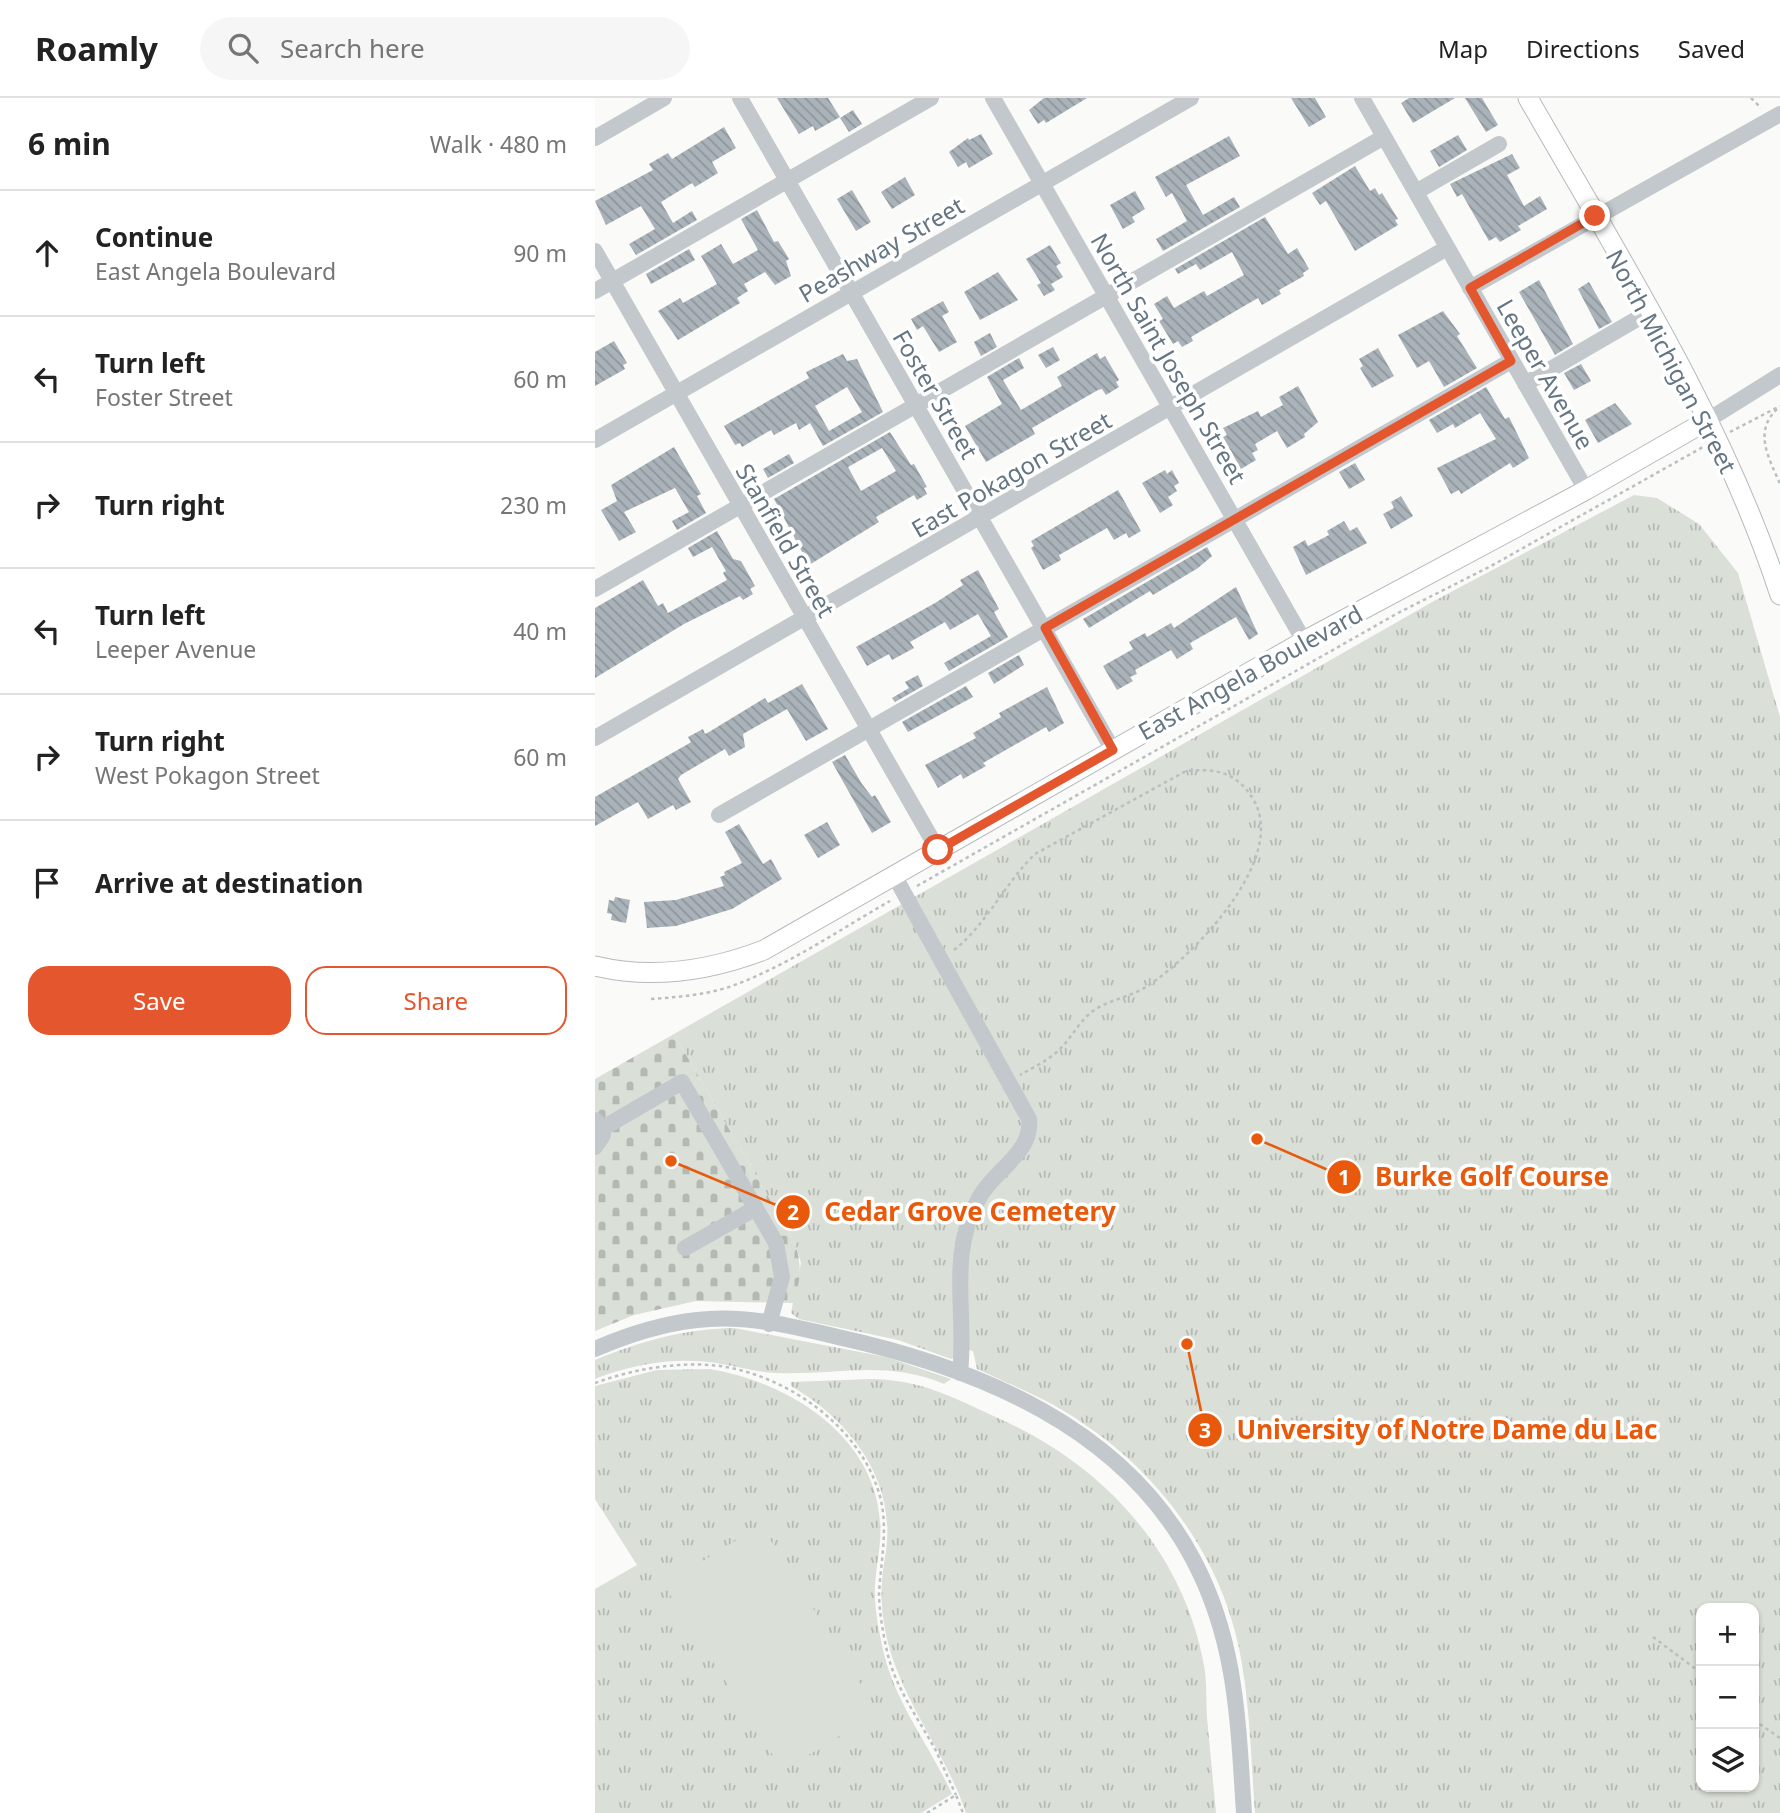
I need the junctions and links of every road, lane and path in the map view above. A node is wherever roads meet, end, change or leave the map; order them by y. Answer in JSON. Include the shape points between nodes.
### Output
{"nodes":[{"id":1,"x":664,"y":98,"type":"edge"},
{"id":2,"x":740,"y":98,"type":"edge"},
{"id":3,"x":931,"y":98,"type":"edge"},
{"id":4,"x":993,"y":98,"type":"edge"},
{"id":5,"x":1191,"y":98,"type":"edge"},
{"id":6,"x":1361,"y":98,"type":"edge"},
{"id":7,"x":1528,"y":98,"type":"edge"},
{"id":8,"x":1751,"y":98,"type":"edge"},
{"id":9,"x":1772,"y":113,"type":"edge"},
{"id":10,"x":1384,"y":137,"type":"junction"},
{"id":11,"x":595,"y":138,"type":"edge"},
{"id":12,"x":1499,"y":144,"type":"dead end"},
{"id":13,"x":787,"y":179,"type":"junction"},
{"id":14,"x":1043,"y":183,"type":"junction"},
{"id":15,"x":1416,"y":192,"type":"junction"},
{"id":16,"x":1595,"y":216,"type":"junction"},
{"id":17,"x":1447,"y":248,"type":"junction"},
{"id":18,"x":595,"y":251,"type":"edge"},
{"id":19,"x":612,"y":281,"type":"junction"},
{"id":20,"x":1470,"y":288,"type":"junction"},
{"id":21,"x":595,"y":291,"type":"edge"},
{"id":22,"x":851,"y":292,"type":"junction"},
{"id":23,"x":1107,"y":295,"type":"junction"},
{"id":24,"x":1649,"y":312,"type":"junction"},
{"id":25,"x":1511,"y":361,"type":"junction"},
{"id":26,"x":1780,"y":375,"type":"edge"},
{"id":27,"x":1525,"y":384,"type":"junction"},
{"id":28,"x":677,"y":393,"type":"junction"},
{"id":29,"x":916,"y":404,"type":"junction"},
{"id":30,"x":1780,"y":406,"type":"edge"},
{"id":31,"x":1172,"y":408,"type":"junction"},
{"id":32,"x":1707,"y":420,"type":"junction"},
{"id":33,"x":1746,"y":423,"type":"dead end"},
{"id":34,"x":595,"y":440,"type":"edge"},
{"id":35,"x":1691,"y":454,"type":"dead end"},
{"id":36,"x":1780,"y":484,"type":"edge"},
{"id":37,"x":1586,"y":490,"type":"junction"},
{"id":38,"x":740,"y":505,"type":"junction"},
{"id":39,"x":981,"y":518,"type":"junction"},
{"id":40,"x":1235,"y":519,"type":"junction"},
{"id":41,"x":595,"y":589,"type":"edge"},
{"id":42,"x":1780,"y":595,"type":"edge"},
{"id":43,"x":805,"y":618,"type":"junction"},
{"id":44,"x":1045,"y":628,"type":"junction"},
{"id":45,"x":1304,"y":641,"type":"junction"},
{"id":46,"x":868,"y":730,"type":"junction"},
{"id":47,"x":595,"y":738,"type":"edge"},
{"id":48,"x":1113,"y":750,"type":"junction"},
{"id":49,"x":719,"y":815,"type":"dead end"},
{"id":50,"x":938,"y":850,"type":"junction"},
{"id":51,"x":894,"y":875,"type":"junction"},
{"id":52,"x":904,"y":893,"type":"junction"},
{"id":53,"x":940,"y":959,"type":"junction"},
{"id":54,"x":595,"y":966,"type":"edge"},
{"id":55,"x":651,"y":999,"type":"dead end"},
{"id":56,"x":1008,"y":1082,"type":"junction"},
{"id":57,"x":599,"y":1124,"type":"edge"},
{"id":58,"x":595,"y":1147,"type":"edge"},
{"id":59,"x":756,"y":1208,"type":"junction"},
{"id":60,"x":685,"y":1248,"type":"dead end"},
{"id":61,"x":769,"y":1324,"type":"junction"},
{"id":62,"x":595,"y":1349,"type":"edge"},
{"id":63,"x":960,"y":1373,"type":"junction"},
{"id":64,"x":595,"y":1383,"type":"edge"},
{"id":65,"x":1654,"y":1637,"type":"dead end"},
{"id":66,"x":1696,"y":1668,"type":"edge"},
{"id":67,"x":1759,"y":1723,"type":"edge"},
{"id":68,"x":1780,"y":1738,"type":"edge"},
{"id":69,"x":956,"y":1795,"type":"junction"},
{"id":70,"x":927,"y":1813,"type":"edge"},
{"id":71,"x":963,"y":1813,"type":"edge"},
{"id":72,"x":1244,"y":1813,"type":"edge"}],
"edges":[{"from":1,"to":11,"type":"street"},
{"from":2,"to":13,"type":"street","name":"Foster Street"},
{"from":3,"to":13,"type":"street"},
{"from":4,"to":14,"type":"street","name":"North Saint Joseph Street"},
{"from":5,"to":14,"type":"street","name":"Peashway Street"},
{"from":6,"to":10,"type":"street","name":"Leeper Avenue"},
{"from":7,"to":16,"type":"main road","name":"North Michigan Street"},
{"from":8,"to":9,"type":"path"},
{"from":9,"to":16,"type":"street"},
{"from":10,"to":15,"type":"street","name":"Leeper Avenue"},
{"from":10,"to":23,"type":"street"},
{"from":12,"to":15,"type":"street"},
{"from":13,"to":19,"type":"street"},
{"from":13,"to":22,"type":"street","name":"Foster Street"},
{"from":14,"to":22,"type":"street","name":"Peashway Street"},
{"from":14,"to":23,"type":"street","name":"North Saint Joseph Street"},
{"from":15,"to":17,"type":"street","name":"Leeper Avenue"},
{"from":16,"to":20,"type":"street"},
{"from":16,"to":24,"type":"main road","name":"North Michigan Street"},
{"from":17,"to":20,"type":"street","name":"Leeper Avenue"},
{"from":17,"to":31,"type":"street","name":"East Pokagon Street"},
{"from":18,"to":19,"type":"street","name":"Stanfield Street"},
{"from":19,"to":21,"type":"street"},
{"from":19,"to":28,"type":"street","name":"Stanfield Street"},
{"from":20,"to":25,"type":"street","name":"Leeper Avenue"},
{"from":22,"to":28,"type":"street","name":"Peashway Street"},
{"from":22,"to":29,"type":"street","name":"Foster Street"},
{"from":23,"to":29,"type":"street"},
{"from":23,"to":31,"type":"street","name":"North Saint Joseph Street"},
{"from":24,"to":27,"type":"street"},
{"from":24,"to":32,"type":"main road","name":"North Michigan Street"},
{"from":25,"to":27,"type":"street","name":"Leeper Avenue"},
{"from":25,"to":40,"type":"street"},
{"from":26,"to":32,"type":"street"},
{"from":27,"to":37,"type":"street","name":"Leeper Avenue"},
{"from":28,"to":34,"type":"street","name":"Peashway Street"},
{"from":28,"to":38,"type":"street","name":"Stanfield Street"},
{"from":29,"to":38,"type":"street"},
{"from":29,"to":39,"type":"street","name":"Foster Street"},
{"from":30,"to":33,"type":"path"},
{"from":30,"to":36,"type":"path","via":[[1769,416],[1763,442]]},
{"from":31,"to":39,"type":"street","name":"East Pokagon Street"},
{"from":31,"to":40,"type":"street","name":"North Saint Joseph Street"},
{"from":32,"to":37,"type":"main road","name":"East Angela Boulevard"},
{"from":32,"to":42,"type":"main road","name":"North Michigan Street","via":[[1754,523]]},
{"from":35,"to":52,"type":"path","via":[[1398,613]]},
{"from":37,"to":45,"type":"main road","name":"East Angela Boulevard"},
{"from":38,"to":41,"type":"street"},
{"from":38,"to":43,"type":"street","name":"Stanfield Street"},
{"from":39,"to":43,"type":"street","name":"East Pokagon Street"},
{"from":39,"to":44,"type":"street","name":"Foster Street"},
{"from":40,"to":44,"type":"street"},
{"from":40,"to":45,"type":"street","name":"North Saint Joseph Street"},
{"from":43,"to":46,"type":"street","name":"Stanfield Street"},
{"from":43,"to":47,"type":"street","name":"East Pokagon Street"},
{"from":44,"to":46,"type":"street"},
{"from":44,"to":48,"type":"street","name":"Foster Street"},
{"from":45,"to":48,"type":"main road","name":"East Angela Boulevard"},
{"from":46,"to":49,"type":"street"},
{"from":46,"to":50,"type":"street","name":"Stanfield Street"},
{"from":48,"to":50,"type":"main road","name":"East Angela Boulevard"},
{"from":50,"to":51,"type":"main road","name":"East Angela Boulevard"},
{"from":51,"to":52,"type":"street"},
{"from":51,"to":54,"type":"main road","name":"East Angela Boulevard","via":[[764,950],[742,958],[659,974]]},
{"from":52,"to":53,"type":"street"},
{"from":52,"to":55,"type":"path","via":[[752,978],[697,994]]},
{"from":53,"to":56,"type":"street"},
{"from":53,"to":56,"type":"path","via":[[963,943],[1015,873],[1035,854],[1185,771],[1210,768],[1229,774],[1253,799],[1261,833],[1253,863],[1211,931],[1146,987],[1094,1010],[1059,1050]]},
{"from":56,"to":63,"type":"street","via":[[1029,1119],[1030,1130],[1022,1148],[979,1197],[967,1228],[957,1281],[963,1348]]},
{"from":57,"to":58,"type":"street","via":[[601,1142]]},
{"from":57,"to":59,"type":"street","via":[[682,1082]]},
{"from":59,"to":60,"type":"street"},
{"from":59,"to":61,"type":"street","via":[[781,1259],[782,1277]]},
{"from":61,"to":62,"type":"street","via":[[698,1319],[640,1332]]},
{"from":61,"to":63,"type":"street","via":[[901,1351]]},
{"from":63,"to":72,"type":"street","via":[[989,1383],[1082,1433],[1145,1490],[1170,1520],[1212,1597],[1225,1636],[1234,1676]]},
{"from":64,"to":69,"type":"path","via":[[629,1371],[721,1367],[769,1381],[835,1422],[870,1468],[879,1494],[885,1526],[879,1596],[887,1654]]},
{"from":65,"to":66,"type":"path"},
{"from":67,"to":68,"type":"path"},
{"from":69,"to":70,"type":"path"},
{"from":69,"to":71,"type":"path"}]}
